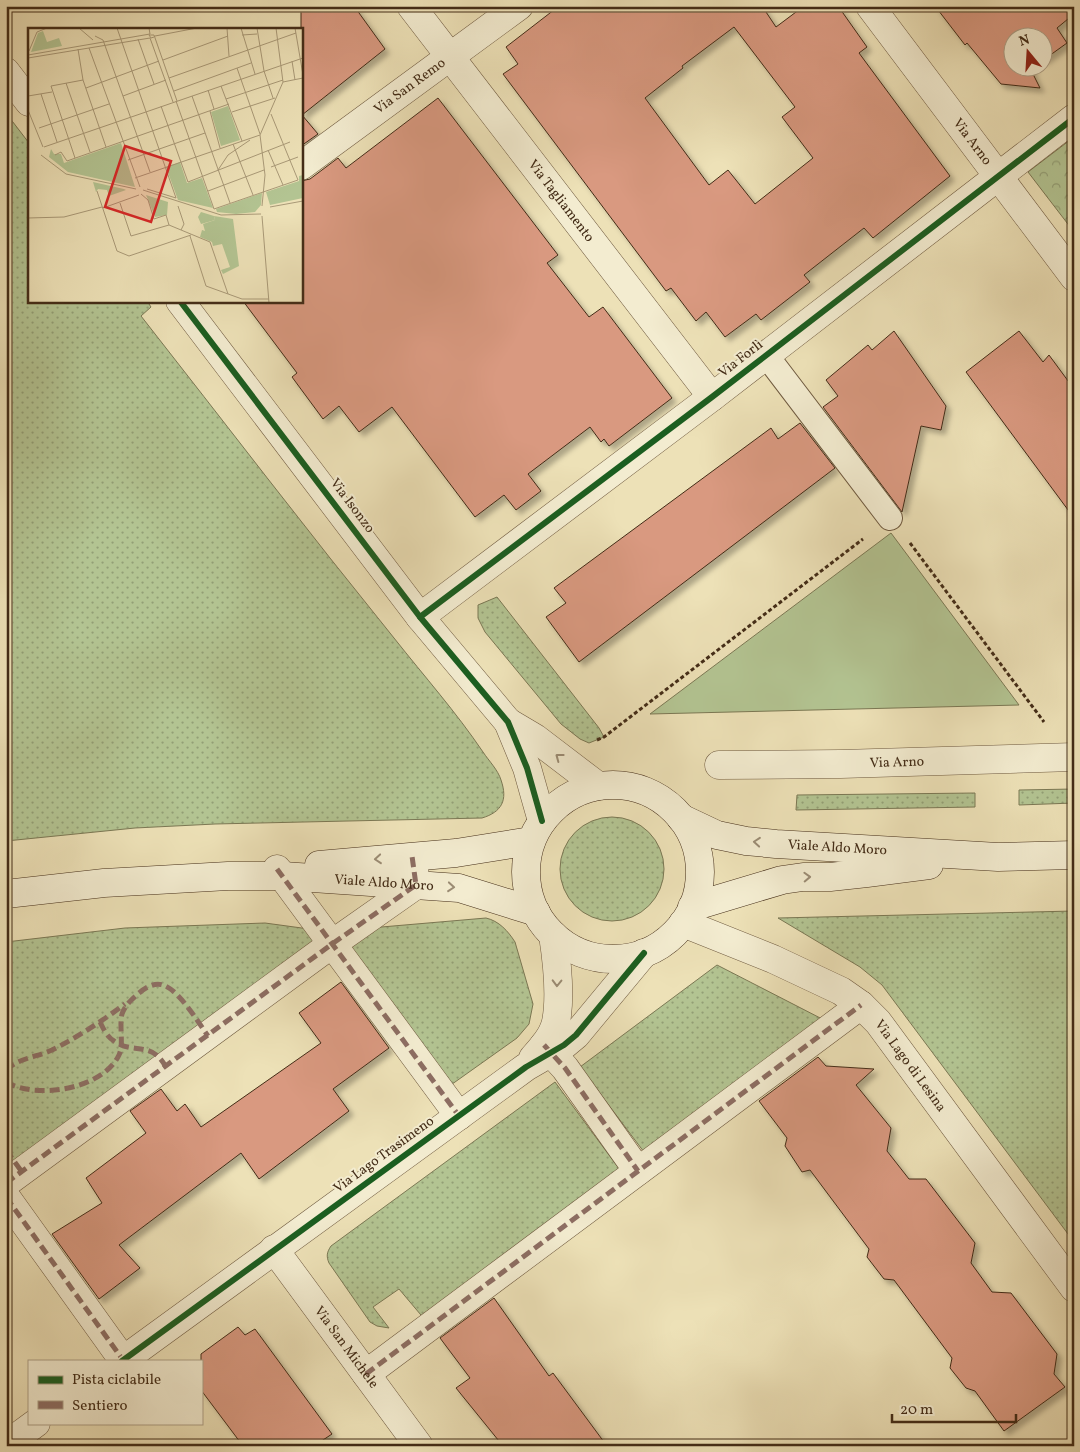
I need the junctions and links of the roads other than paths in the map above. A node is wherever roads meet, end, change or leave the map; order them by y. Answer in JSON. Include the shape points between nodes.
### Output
{"nodes":[{"id":1,"x":411,"y":6,"type":"edge"},
{"id":2,"x":519,"y":6,"type":"edge"},
{"id":3,"x":870,"y":6,"type":"edge"},
{"id":4,"x":451,"y":58,"type":"junction"},
{"id":5,"x":6,"y":72,"type":"edge"},
{"id":6,"x":28,"y":101,"type":"edge"},
{"id":7,"x":1074,"y":118,"type":"edge"},
{"id":8,"x":302,"y":165,"type":"edge"},
{"id":9,"x":998,"y":176,"type":"junction"},
{"id":10,"x":1074,"y":277,"type":"edge"},
{"id":11,"x":181,"y":302,"type":"edge"},
{"id":12,"x":766,"y":355,"type":"junction"},
{"id":13,"x":712,"y":397,"type":"junction"},
{"id":14,"x":890,"y":518,"type":"road end"},
{"id":15,"x":420,"y":617,"type":"junction"},
{"id":16,"x":508,"y":722,"type":"junction"},
{"id":17,"x":1072,"y":757,"type":"edge"},
{"id":18,"x":719,"y":765,"type":"dead end"},
{"id":19,"x":598,"y":786,"type":"junction"},
{"id":20,"x":681,"y":818,"type":"junction"},
{"id":21,"x":536,"y":831,"type":"junction"},
{"id":22,"x":1074,"y":855,"type":"edge"},
{"id":23,"x":412,"y":856,"type":"junction"},
{"id":24,"x":998,"y":857,"type":"junction"},
{"id":25,"x":280,"y":872,"type":"junction"},
{"id":26,"x":416,"y":885,"type":"junction"},
{"id":27,"x":6,"y":894,"type":"edge"},
{"id":28,"x":536,"y":912,"type":"junction"},
{"id":29,"x":688,"y":915,"type":"junction"},
{"id":30,"x":553,"y":935,"type":"junction"},
{"id":31,"x":332,"y":944,"type":"junction"},
{"id":32,"x":644,"y":952,"type":"junction"},
{"id":33,"x":861,"y":1005,"type":"junction"},
{"id":34,"x":548,"y":1049,"type":"junction"},
{"id":35,"x":459,"y":1116,"type":"junction"},
{"id":36,"x":638,"y":1172,"type":"junction"},
{"id":37,"x":6,"y":1183,"type":"edge"},
{"id":38,"x":6,"y":1197,"type":"edge"},
{"id":39,"x":274,"y":1250,"type":"junction"},
{"id":40,"x":1074,"y":1288,"type":"edge"},
{"id":41,"x":122,"y":1360,"type":"edge"},
{"id":42,"x":366,"y":1374,"type":"junction"},
{"id":43,"x":35,"y":1424,"type":"edge"},
{"id":44,"x":6,"y":1445,"type":"edge"},
{"id":45,"x":419,"y":1446,"type":"edge"}],
"edges":[{"from":1,"to":4,"type":"street","name":"Via Tagliamento"},
{"from":2,"to":4,"type":"street","name":"Via San Remo"},
{"from":3,"to":9,"type":"street","name":"Via Arno"},
{"from":4,"to":8,"type":"street","name":"Via San Remo"},
{"from":4,"to":13,"type":"street","name":"Via Tagliamento"},
{"from":5,"to":6,"type":"street"},
{"from":7,"to":9,"type":"street","name":"Via Forlì"},
{"from":9,"to":10,"type":"street","name":"Via Arno"},
{"from":9,"to":12,"type":"street","name":"Via Forlì"},
{"from":11,"to":15,"type":"street","name":"Via Isonzo"},
{"from":12,"to":13,"type":"street","name":"Via Forlì"},
{"from":12,"to":14,"type":"lane"},
{"from":13,"to":15,"type":"street","name":"Via Forlì"},
{"from":15,"to":16,"type":"street","name":"Via Isonzo"},
{"from":19,"to":16,"type":"street","one_way":true,"via":[[535,738]]},
{"from":16,"to":21,"type":"street","via":[[527,768]]},
{"from":17,"to":18,"type":"street","name":"Via Arno"},
{"from":19,"to":20,"type":"street","name":"Viale Aldo Moro","via":[[622,785],[645,790],[665,802]]},
{"from":19,"to":21,"type":"street","name":"Viale Aldo Moro","via":[[577,792],[557,804]]},
{"from":24,"to":20,"type":"street","name":"Viale Aldo Moro","one_way":true,"via":[[746,841],[717,836]]},
{"from":20,"to":29,"type":"street","name":"Viale Aldo Moro","via":[[692,834],[700,870],[698,889]]},
{"from":21,"to":23,"type":"street","name":"Viale Aldo Moro","via":[[456,852]]},
{"from":21,"to":28,"type":"street","name":"Viale Aldo Moro","via":[[526,865],[527,889]]},
{"from":22,"to":24,"type":"street","name":"Viale Aldo Moro"},
{"from":23,"to":25,"type":"street","name":"Viale Aldo Moro","one_way":true},
{"from":23,"to":26,"type":"street"},
{"from":29,"to":24,"type":"street","name":"Viale Aldo Moro","one_way":true,"via":[[782,880]]},
{"from":25,"to":26,"type":"street","name":"Viale Aldo Moro"},
{"from":25,"to":27,"type":"street","name":"Viale Aldo Moro","via":[[104,883]]},
{"from":25,"to":31,"type":"street"},
{"from":26,"to":28,"type":"street","name":"Viale Aldo Moro","one_way":true,"via":[[459,888]]},
{"from":26,"to":31,"type":"street"},
{"from":28,"to":30,"type":"street","name":"Viale Aldo Moro"},
{"from":29,"to":32,"type":"street","name":"Viale Aldo Moro","via":[[672,935]]},
{"from":29,"to":33,"type":"street","name":"Via Lago di Lesina","via":[[841,991]]},
{"from":30,"to":32,"type":"street","name":"Viale Aldo Moro","via":[[566,945],[596,957],[620,958]]},
{"from":30,"to":34,"type":"street","name":"Via Lago Trasimeno","one_way":true,"via":[[558,978],[556,1023]]},
{"from":31,"to":35,"type":"street"},
{"from":31,"to":37,"type":"street"},
{"from":32,"to":34,"type":"street","name":"Via Lago Trasimeno","via":[[576,1035]]},
{"from":33,"to":36,"type":"street"},
{"from":33,"to":40,"type":"street","name":"Via Lago di Lesina","via":[[884,1030]]},
{"from":34,"to":35,"type":"street","name":"Via Lago Trasimeno"},
{"from":34,"to":36,"type":"street"},
{"from":35,"to":39,"type":"street","name":"Via Lago Trasimeno"},
{"from":36,"to":42,"type":"street"},
{"from":38,"to":41,"type":"street"},
{"from":39,"to":41,"type":"street","name":"Via Lago Trasimeno"},
{"from":39,"to":42,"type":"street","name":"Via San Michele"},
{"from":42,"to":45,"type":"street","name":"Via San Michele"},
{"from":43,"to":44,"type":"street"}]}
